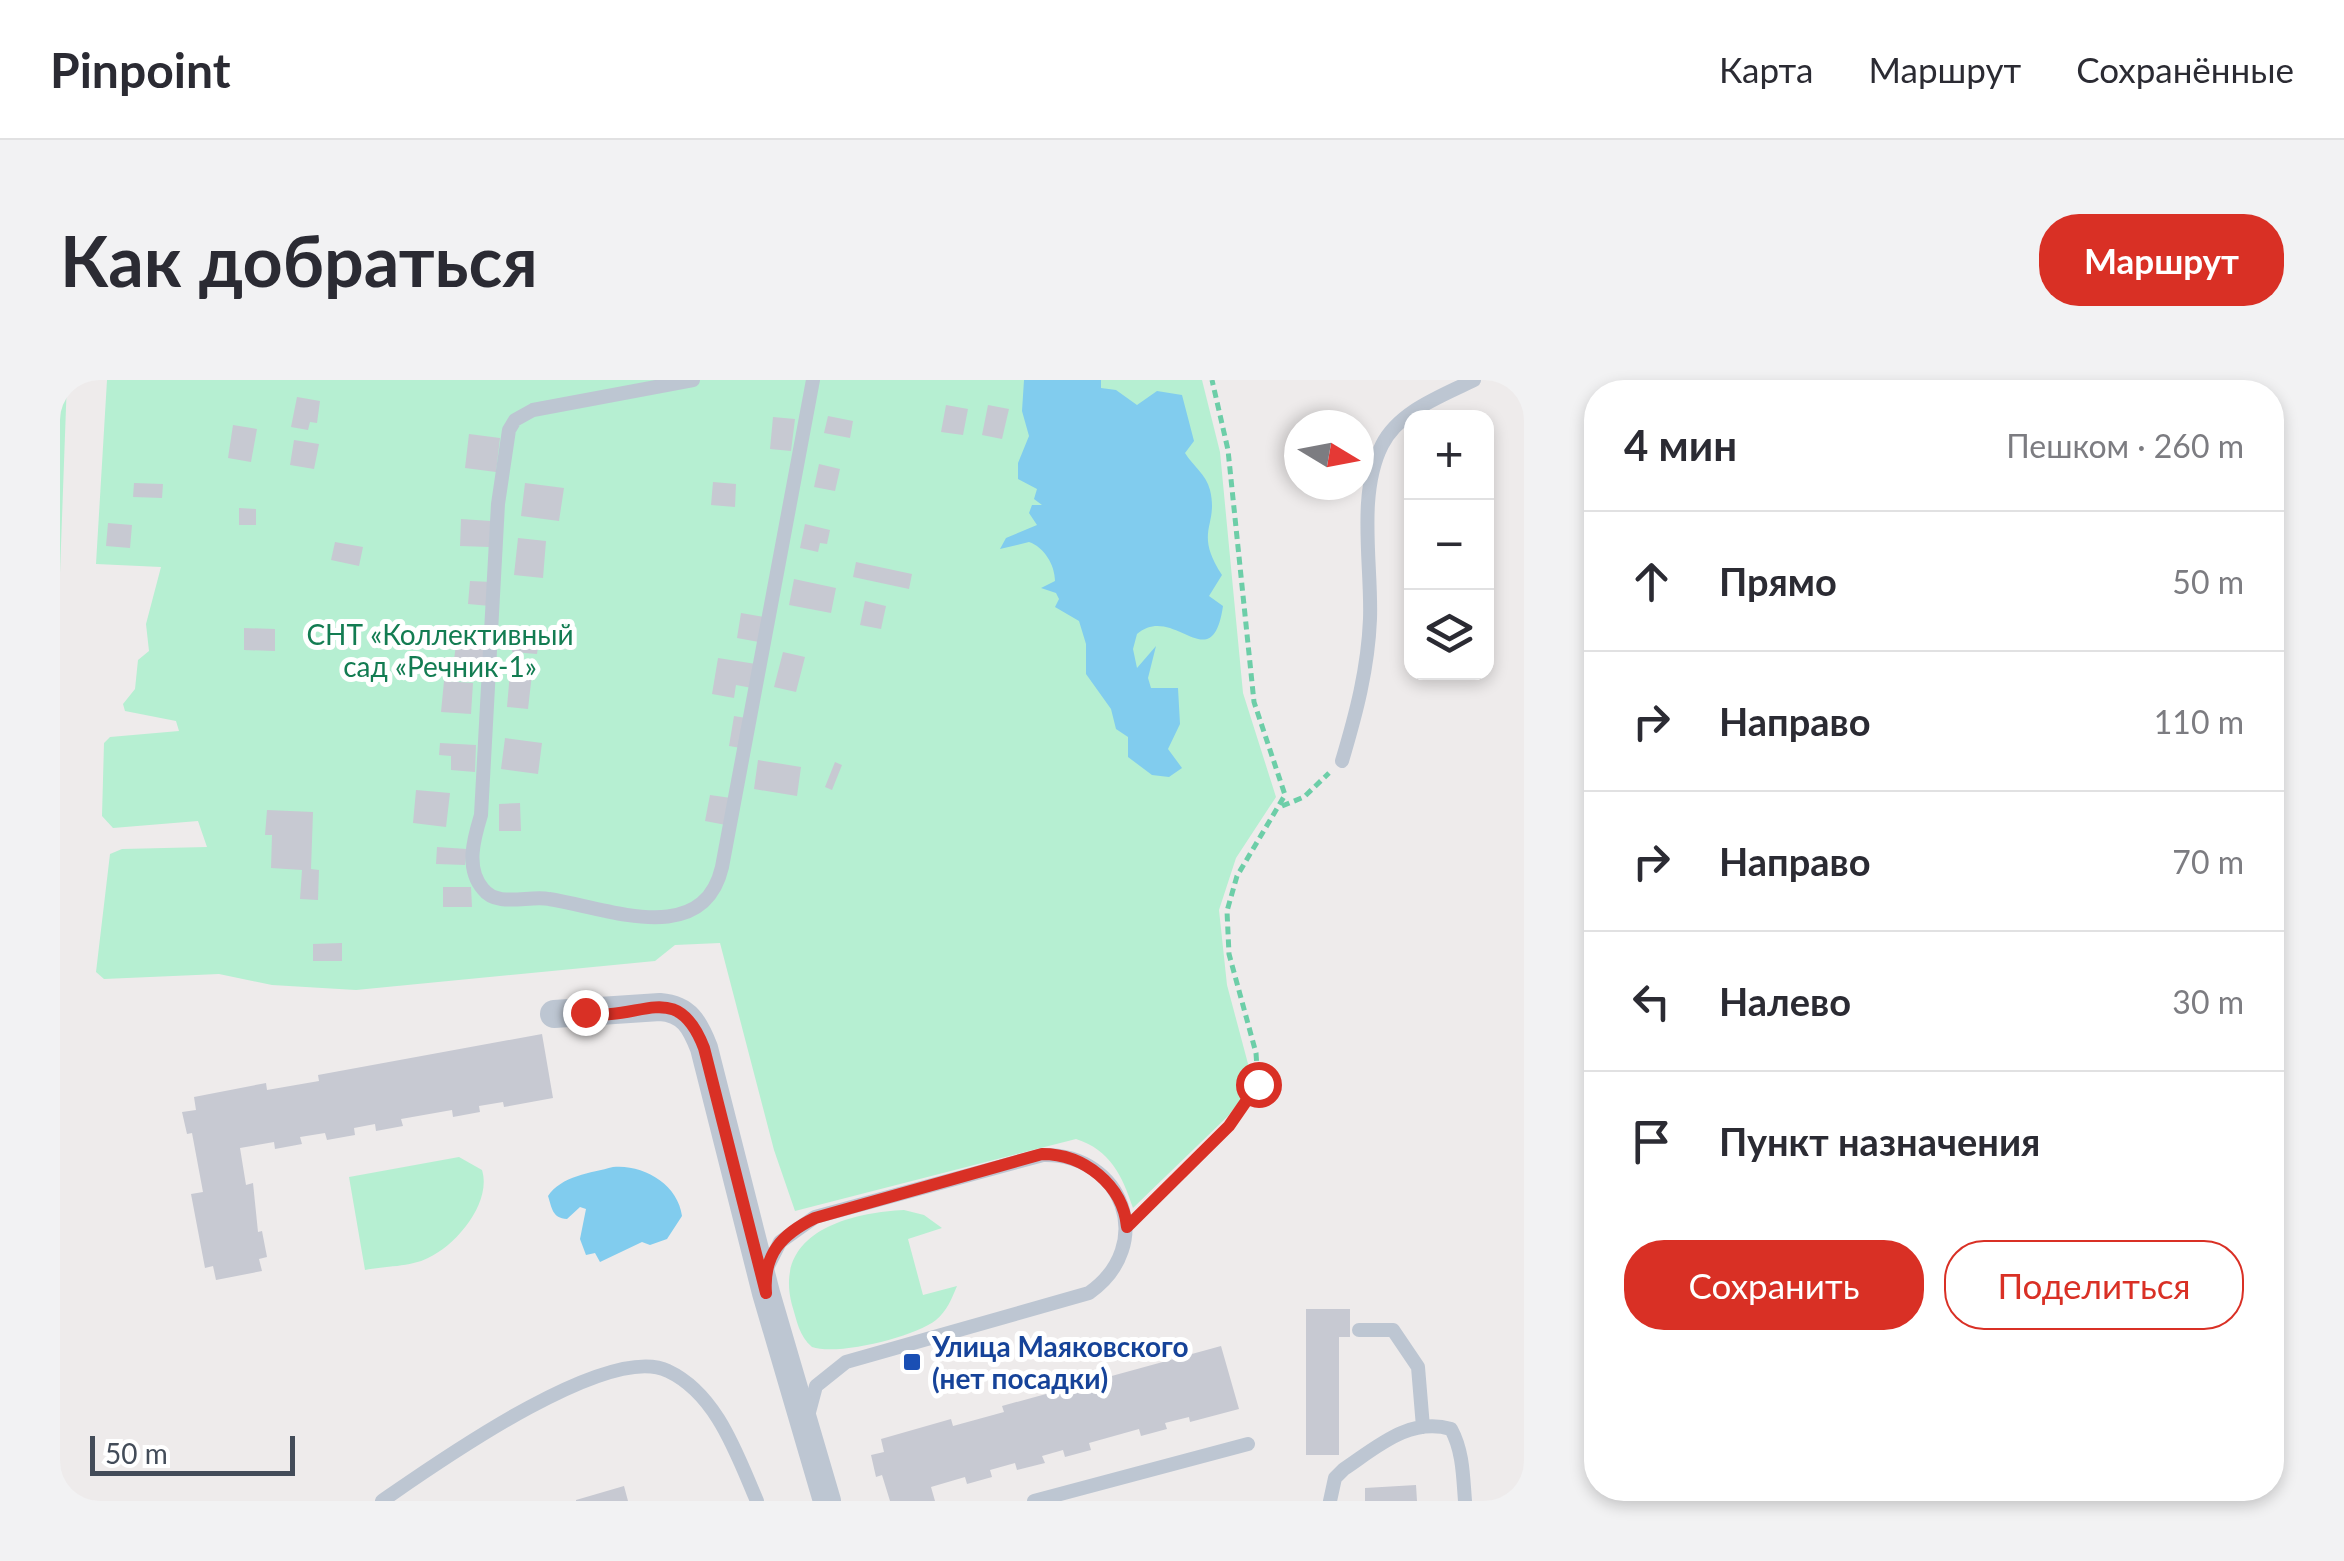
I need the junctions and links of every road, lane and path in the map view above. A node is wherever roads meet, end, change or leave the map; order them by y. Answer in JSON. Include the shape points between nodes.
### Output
{"nodes":[{"id":1,"x":693,"y":380,"type":"edge"},
{"id":2,"x":813,"y":380,"type":"edge"},
{"id":3,"x":1212,"y":380,"type":"edge"},
{"id":4,"x":1474,"y":380,"type":"edge"},
{"id":5,"x":614,"y":386,"type":"edge"},
{"id":6,"x":1342,"y":761,"type":"joint"},
{"id":7,"x":1282,"y":806,"type":"junction"},
{"id":8,"x":554,"y":1014,"type":"dead end"},
{"id":9,"x":1127,"y":1227,"type":"junction"},
{"id":10,"x":766,"y":1293,"type":"junction"},
{"id":11,"x":1359,"y":1330,"type":"dead end"},
{"id":12,"x":1423,"y":1427,"type":"junction"},
{"id":13,"x":809,"y":1444,"type":"junction"},
{"id":14,"x":1248,"y":1444,"type":"dead end"},
{"id":15,"x":382,"y":1501,"type":"edge"},
{"id":16,"x":757,"y":1501,"type":"edge"},
{"id":17,"x":826,"y":1501,"type":"edge"},
{"id":18,"x":1034,"y":1501,"type":"edge"},
{"id":19,"x":1330,"y":1501,"type":"edge"},
{"id":20,"x":1465,"y":1501,"type":"edge"}],
"edges":[{"from":1,"to":5,"type":"lane"},
{"from":2,"to":5,"type":"lane","via":[[718,884],[705,904],[666,916],[494,897],[479,883],[473,858],[509,430],[533,410]]},
{"from":3,"to":7,"type":"path","via":[[1228,450],[1254,702],[1284,785]]},
{"from":4,"to":6,"type":"lane","via":[[1406,416],[1382,445],[1370,492],[1370,622],[1362,695]]},
{"from":6,"to":7,"type":"path","via":[[1304,797]]},
{"from":7,"to":9,"type":"path","via":[[1237,876],[1227,911],[1258,1084],[1229,1126]]},
{"from":8,"to":10,"type":"street","via":[[660,1007],[692,1022]]},
{"from":9,"to":10,"type":"lane","via":[[1122,1202],[1105,1179],[1068,1157],[1042,1154],[815,1218],[771,1253]]},
{"from":9,"to":13,"type":"lane","via":[[1115,1266],[1080,1298],[834,1368],[812,1396]]},
{"from":10,"to":13,"type":"street"},
{"from":11,"to":12,"type":"lane","via":[[1393,1330],[1418,1367]]},
{"from":12,"to":19,"type":"lane","via":[[1405,1428],[1344,1469]]},
{"from":12,"to":20,"type":"lane","via":[[1451,1429]]},
{"from":13,"to":17,"type":"street"},
{"from":14,"to":18,"type":"lane"},
{"from":15,"to":16,"type":"lane","via":[[518,1414],[595,1376],[634,1366],[666,1369],[692,1387],[727,1432]]}]}
